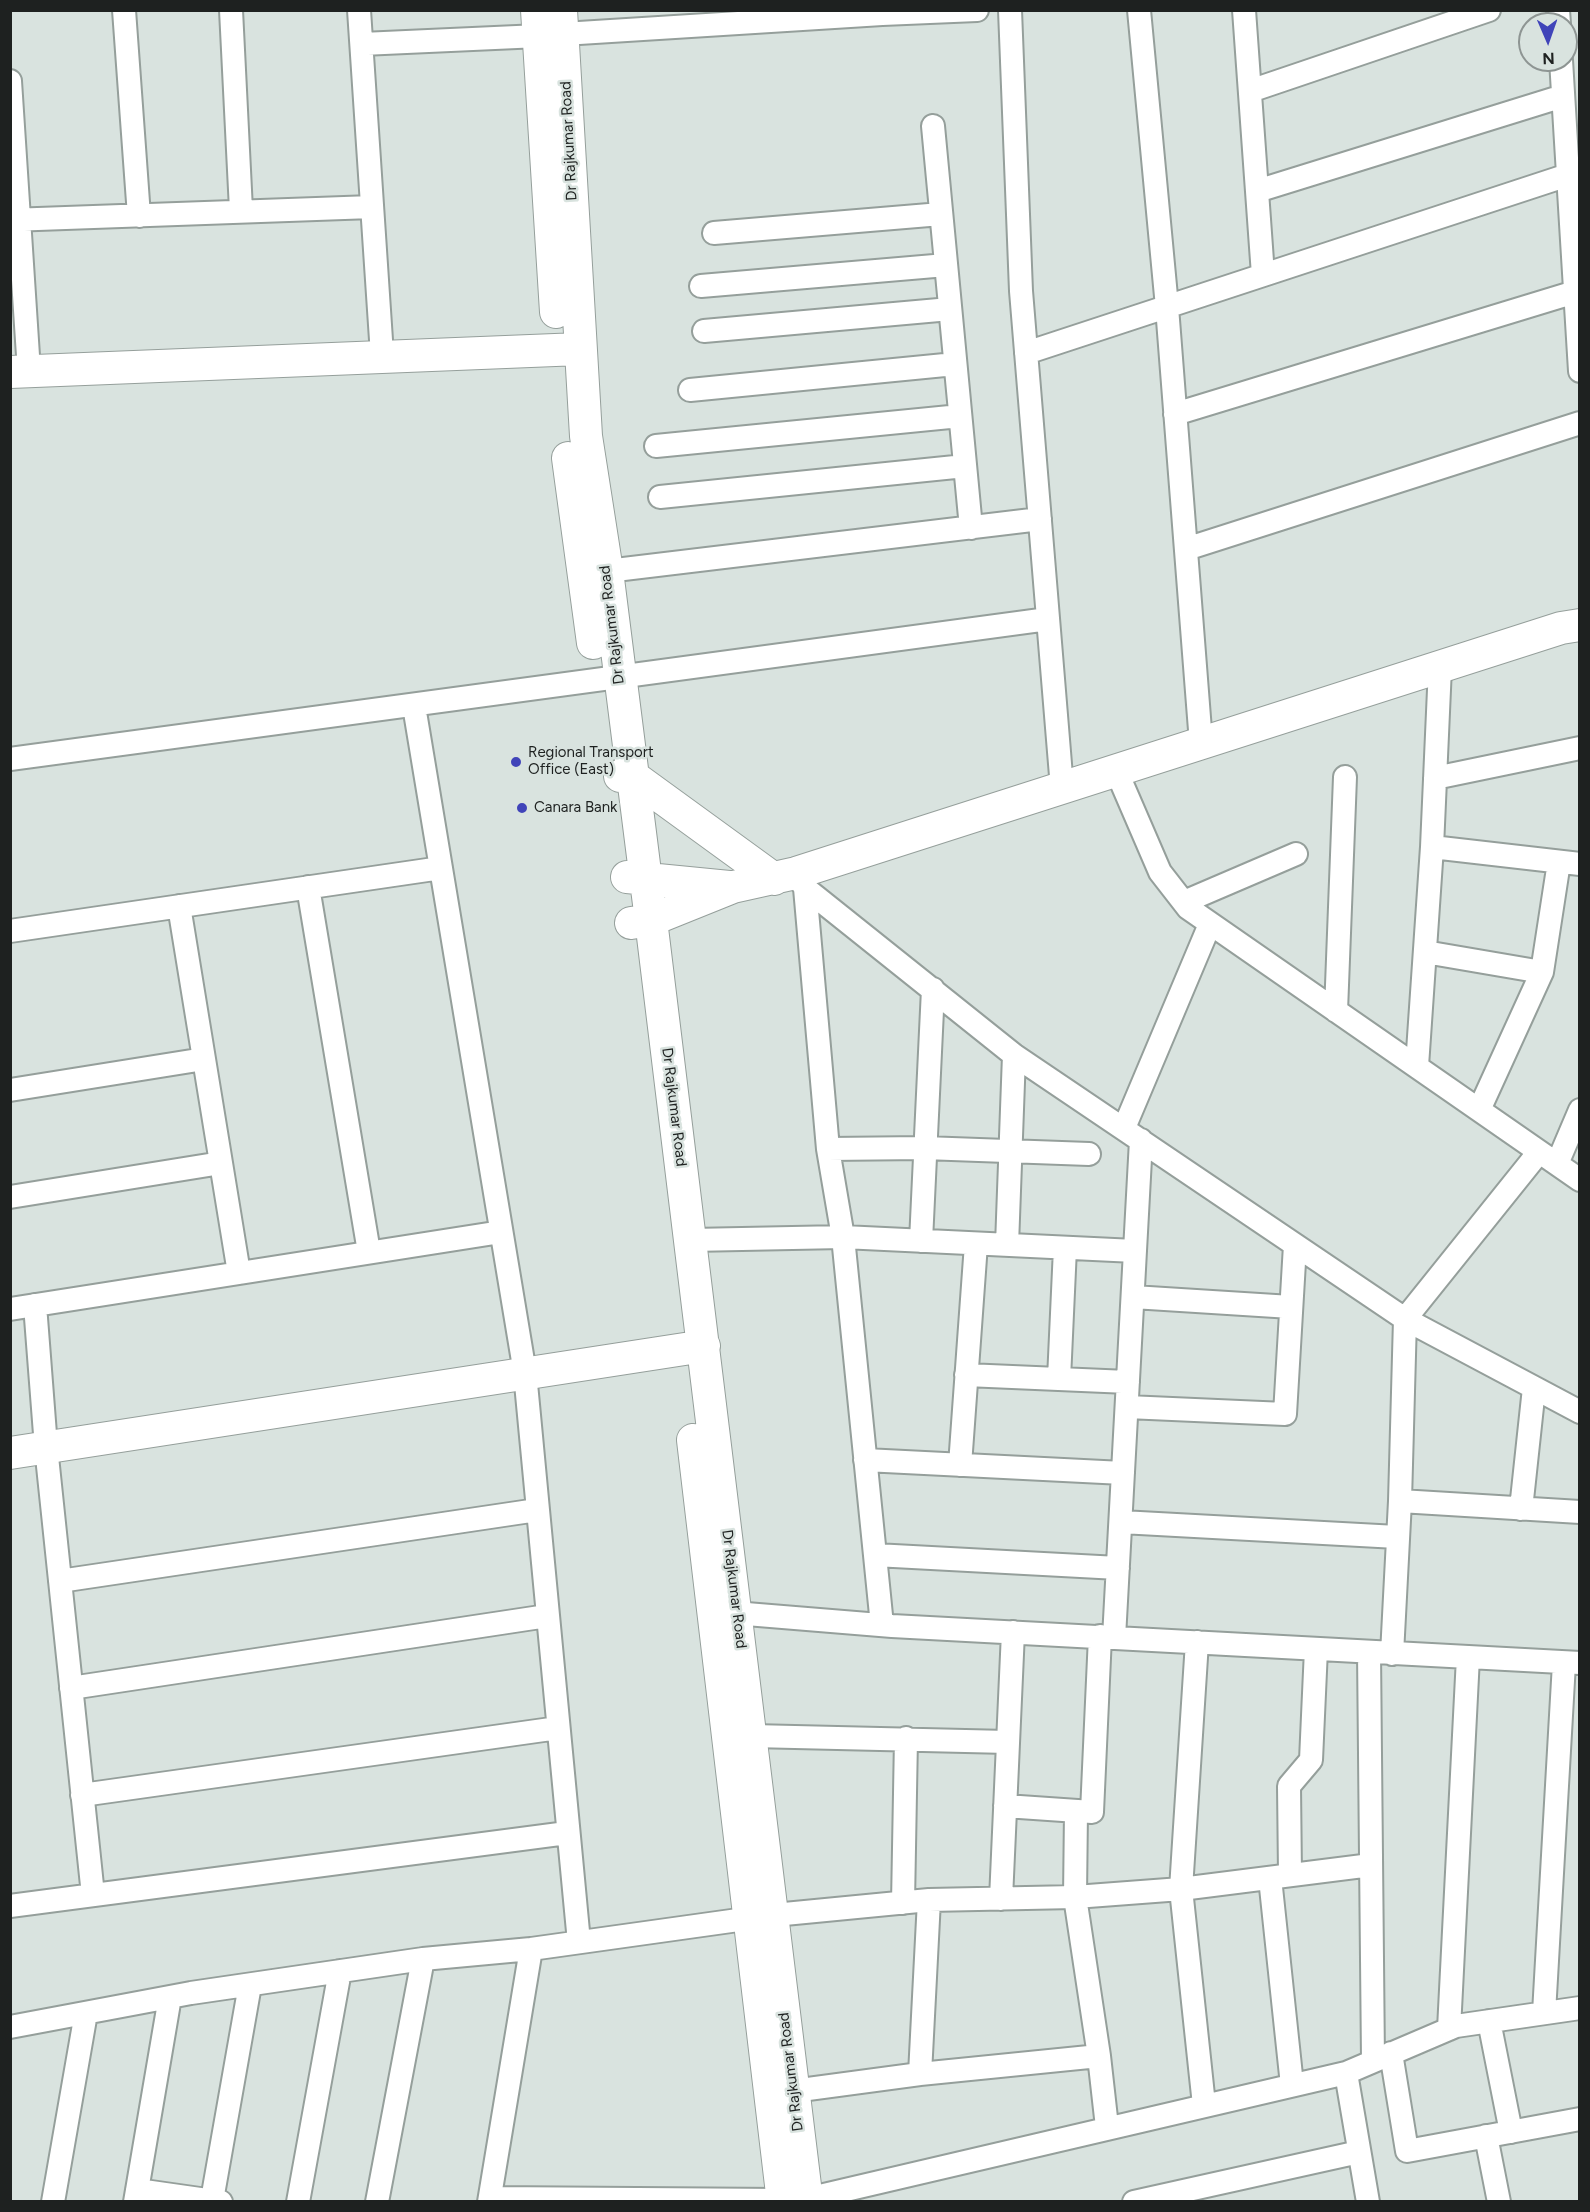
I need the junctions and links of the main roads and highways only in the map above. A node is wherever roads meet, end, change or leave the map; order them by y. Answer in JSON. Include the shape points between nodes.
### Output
{"nodes":[{"id":1,"x":550,"y":23,"type":"edge"},
{"id":2,"x":570,"y":349,"type":"junction"},
{"id":3,"x":20,"y":372,"type":"edge"},
{"id":4,"x":1580,"y":625,"type":"edge"},
{"id":5,"x":608,"y":678,"type":"junction"},
{"id":6,"x":622,"y":776,"type":"junction"},
{"id":7,"x":635,"y":878,"type":"junction"},
{"id":8,"x":791,"y":880,"type":"junction"},
{"id":9,"x":733,"y":887,"type":"junction"},
{"id":10,"x":641,"y":922,"type":"junction"},
{"id":11,"x":693,"y":1347,"type":"junction"},
{"id":12,"x":10,"y":1453,"type":"edge"},
{"id":13,"x":725,"y":1612,"type":"junction"},
{"id":14,"x":762,"y":1917,"type":"junction"},
{"id":15,"x":795,"y":2200,"type":"edge"}],
"edges":[{"from":1,"to":2,"type":"main road","name":"Dr Rajkumar Road"},
{"from":2,"to":3,"type":"main road"},
{"from":2,"to":5,"type":"main road","name":"Dr Rajkumar Road","via":[[606,571]]},
{"from":2,"to":5,"type":"main road","name":"Dr Rajkumar Road","via":[[565,442]]},
{"from":4,"to":8,"type":"main road","via":[[1116,770]]},
{"from":5,"to":6,"type":"main road","name":"Dr Rajkumar Road"},
{"from":6,"to":7,"type":"main road","name":"Dr Rajkumar Road"},
{"from":6,"to":8,"type":"main road"},
{"from":7,"to":9,"type":"main road"},
{"from":7,"to":10,"type":"main road","name":"Dr Rajkumar Road"},
{"from":8,"to":9,"type":"main road"},
{"from":9,"to":10,"type":"main road"},
{"from":10,"to":11,"type":"main road","name":"Dr Rajkumar Road"},
{"from":10,"to":11,"type":"main road","name":"Dr Rajkumar Road","via":[[691,1240]]},
{"from":11,"to":12,"type":"main road"},
{"from":11,"to":13,"type":"main road","name":"Dr Rajkumar Road"},
{"from":13,"to":14,"type":"main road","name":"Dr Rajkumar Road"},
{"from":13,"to":14,"type":"main road","name":"Dr Rajkumar Road","via":[[752,1736]]},
{"from":14,"to":15,"type":"main road","name":"Dr Rajkumar Road"},
{"from":14,"to":15,"type":"main road","name":"Dr Rajkumar Road","via":[[793,2091]]}]}
